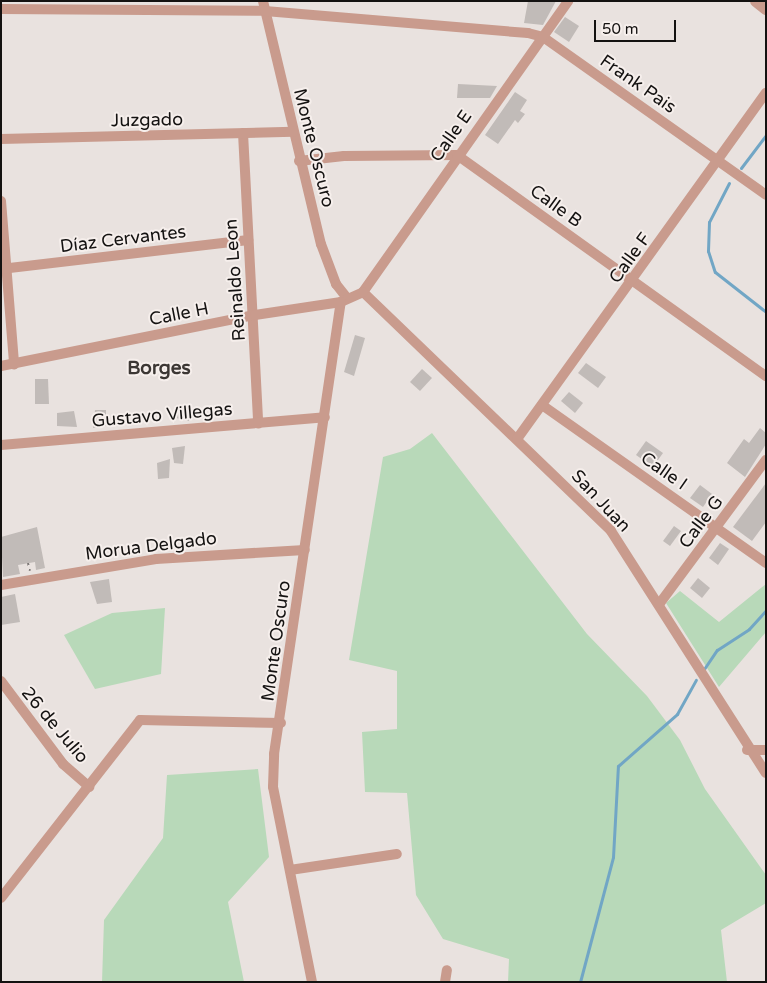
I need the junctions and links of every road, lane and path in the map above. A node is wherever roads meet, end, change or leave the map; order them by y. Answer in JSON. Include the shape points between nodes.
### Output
{"nodes":[{"id":1,"x":568,"y":1,"type":"edge"},
{"id":2,"x":756,"y":1,"type":"edge"},
{"id":3,"x":264,"y":6,"type":"edge"},
{"id":4,"x":766,"y":8,"type":"edge"},
{"id":5,"x":1,"y":9,"type":"edge"},
{"id":6,"x":543,"y":37,"type":"junction"},
{"id":7,"x":766,"y":93,"type":"edge"},
{"id":8,"x":293,"y":132,"type":"junction"},
{"id":9,"x":243,"y":134,"type":"junction"},
{"id":10,"x":1,"y":139,"type":"edge"},
{"id":11,"x":457,"y":155,"type":"junction"},
{"id":12,"x":299,"y":161,"type":"junction"},
{"id":13,"x":719,"y":161,"type":"junction"},
{"id":14,"x":766,"y":195,"type":"edge"},
{"id":15,"x":1,"y":201,"type":"edge"},
{"id":16,"x":248,"y":240,"type":"junction"},
{"id":17,"x":3,"y":269,"type":"edge"},
{"id":18,"x":634,"y":281,"type":"junction"},
{"id":19,"x":363,"y":292,"type":"junction"},
{"id":20,"x":344,"y":300,"type":"junction"},
{"id":21,"x":255,"y":315,"type":"junction"},
{"id":22,"x":14,"y":364,"type":"junction"},
{"id":23,"x":1,"y":366,"type":"edge"},
{"id":24,"x":766,"y":376,"type":"edge"},
{"id":25,"x":542,"y":405,"type":"junction"},
{"id":26,"x":325,"y":417,"type":"junction"},
{"id":27,"x":258,"y":424,"type":"junction"},
{"id":28,"x":518,"y":439,"type":"junction"},
{"id":29,"x":1,"y":445,"type":"edge"},
{"id":30,"x":766,"y":460,"type":"edge"},
{"id":31,"x":718,"y":529,"type":"junction"},
{"id":32,"x":305,"y":550,"type":"junction"},
{"id":33,"x":766,"y":563,"type":"edge"},
{"id":34,"x":1,"y":585,"type":"edge"},
{"id":35,"x":660,"y":603,"type":"junction"},
{"id":36,"x":1,"y":681,"type":"edge"},
{"id":37,"x":281,"y":723,"type":"junction"},
{"id":38,"x":747,"y":750,"type":"junction"},
{"id":39,"x":766,"y":750,"type":"edge"},
{"id":40,"x":766,"y":773,"type":"edge"},
{"id":41,"x":89,"y":787,"type":"junction"},
{"id":42,"x":397,"y":854,"type":"dead end"},
{"id":43,"x":290,"y":870,"type":"junction"},
{"id":44,"x":1,"y":898,"type":"edge"},
{"id":45,"x":447,"y":970,"type":"dead end"},
{"id":46,"x":312,"y":982,"type":"edge"},
{"id":47,"x":445,"y":982,"type":"edge"}],
"edges":[{"from":1,"to":6,"type":"street","name":"Calle E"},
{"from":2,"to":4,"type":"street"},
{"from":3,"to":5,"type":"street","name":"Frank Pais"},
{"from":3,"to":6,"type":"street","name":"Frank Pais"},
{"from":3,"to":8,"type":"street","name":"Monte Oscuro"},
{"from":6,"to":11,"type":"street","name":"Calle E"},
{"from":6,"to":13,"type":"street","name":"Frank Pais"},
{"from":7,"to":13,"type":"street","name":"Calle F"},
{"from":8,"to":9,"type":"street","name":"Juzgado"},
{"from":8,"to":12,"type":"street","name":"Monte Oscuro"},
{"from":9,"to":10,"type":"street","name":"Juzgado"},
{"from":9,"to":16,"type":"street","name":"Reinaldo Leon"},
{"from":11,"to":12,"type":"street","via":[[353,156]]},
{"from":11,"to":18,"type":"street","name":"Calle B"},
{"from":11,"to":19,"type":"street","name":"Calle E"},
{"from":12,"to":20,"type":"street","name":"Monte Oscuro","via":[[329,269]]},
{"from":13,"to":14,"type":"street","name":"Frank Pais"},
{"from":13,"to":18,"type":"street","name":"Calle F"},
{"from":15,"to":17,"type":"street"},
{"from":16,"to":17,"type":"street","name":"Díaz Cervantes"},
{"from":16,"to":21,"type":"street","name":"Reinaldo Leon"},
{"from":17,"to":22,"type":"street"},
{"from":18,"to":24,"type":"street","name":"Calle B"},
{"from":18,"to":25,"type":"street","name":"Calle F"},
{"from":19,"to":20,"type":"street","name":"Calle H"},
{"from":19,"to":28,"type":"street","name":"San Juan"},
{"from":20,"to":21,"type":"street","name":"Calle H"},
{"from":20,"to":26,"type":"street","name":"Monte Oscuro"},
{"from":21,"to":22,"type":"street","name":"Calle H"},
{"from":21,"to":27,"type":"street","name":"Reinaldo Leon"},
{"from":22,"to":23,"type":"street","name":"Calle H"},
{"from":25,"to":28,"type":"street","name":"Calle F"},
{"from":25,"to":31,"type":"street","name":"Calle I"},
{"from":26,"to":27,"type":"street","name":"Gustavo Villegas"},
{"from":26,"to":32,"type":"street","name":"Monte Oscuro"},
{"from":27,"to":29,"type":"street","name":"Gustavo Villegas"},
{"from":28,"to":35,"type":"street","name":"San Juan","via":[[611,531]]},
{"from":30,"to":31,"type":"street","name":"Calle G"},
{"from":31,"to":33,"type":"street","name":"Calle I"},
{"from":31,"to":35,"type":"street","name":"Calle G"},
{"from":32,"to":34,"type":"street","name":"Morua Delgado","via":[[156,559]]},
{"from":32,"to":37,"type":"street","name":"Monte Oscuro"},
{"from":35,"to":38,"type":"street","name":"San Juan"},
{"from":36,"to":41,"type":"street","name":"26 de Julio","via":[[63,764]]},
{"from":37,"to":41,"type":"street","via":[[140,720]]},
{"from":37,"to":43,"type":"street","name":"Monte Oscuro","via":[[274,754],[273,787]]},
{"from":38,"to":39,"type":"street"},
{"from":38,"to":40,"type":"street","name":"San Juan"},
{"from":41,"to":44,"type":"street"},
{"from":42,"to":43,"type":"street"},
{"from":43,"to":46,"type":"street","name":"Monte Oscuro"},
{"from":45,"to":47,"type":"street"}]}
